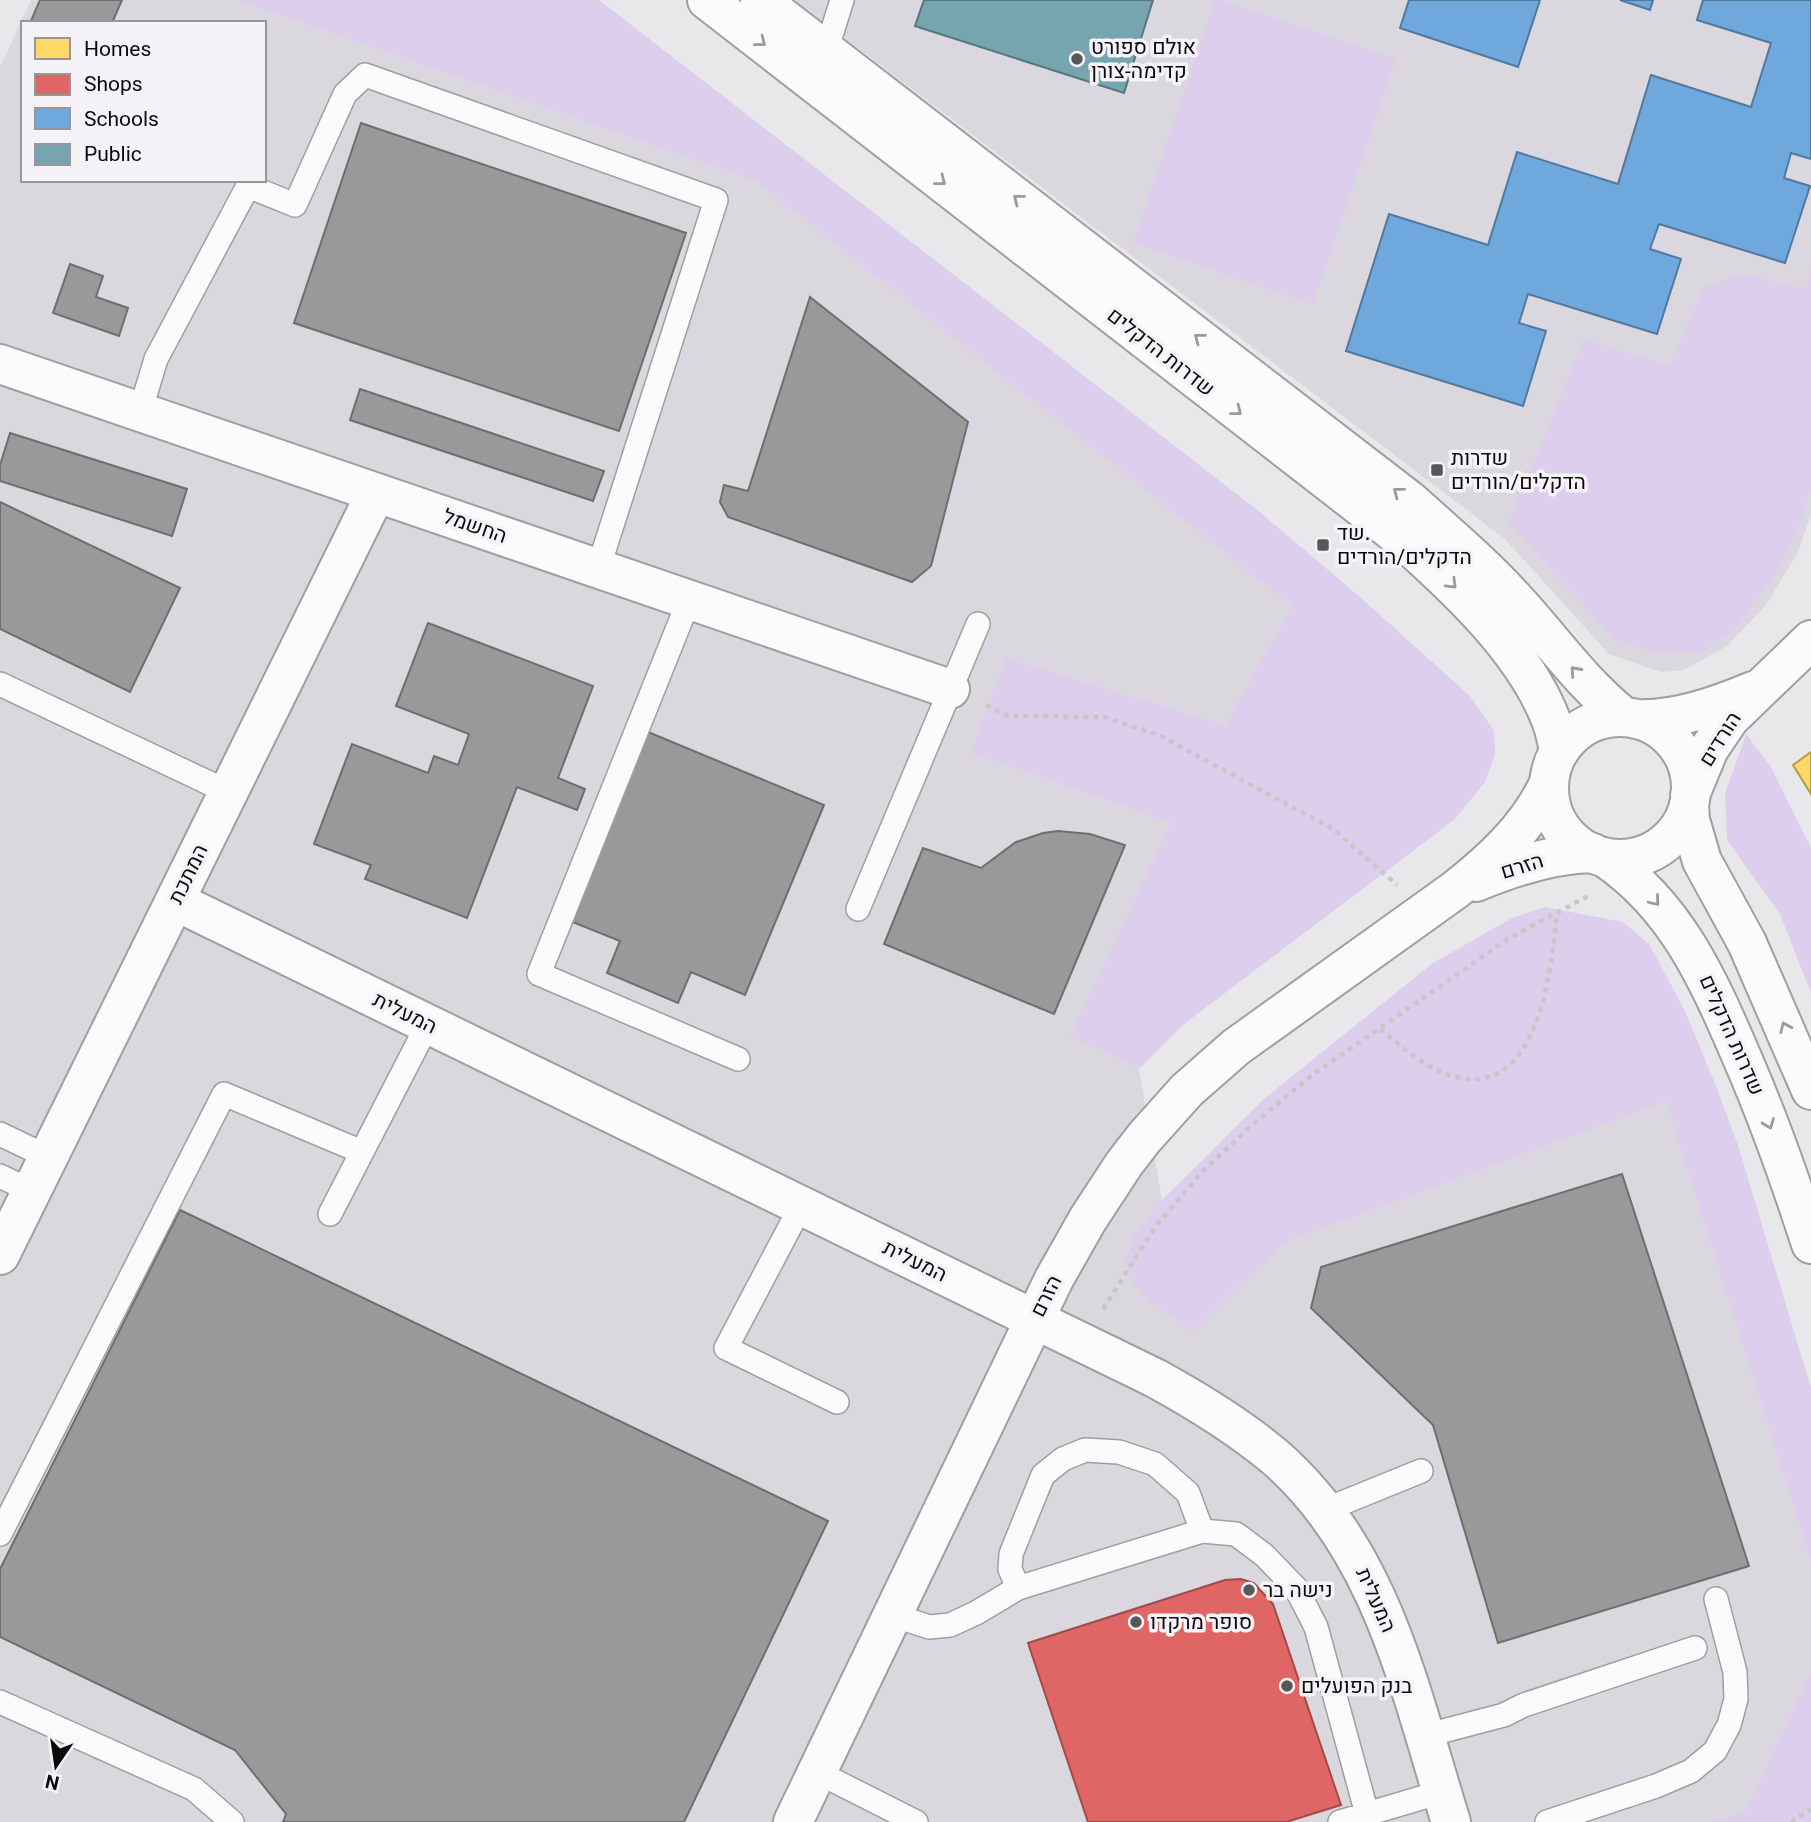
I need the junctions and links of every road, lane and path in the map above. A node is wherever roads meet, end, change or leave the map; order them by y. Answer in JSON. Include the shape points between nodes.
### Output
{"nodes":[{"id":1,"x":707,"y":0,"type":"edge"},
{"id":2,"x":760,"y":0,"type":"edge"},
{"id":3,"x":842,"y":0,"type":"edge"},
{"id":4,"x":826,"y":51,"type":"junction"},
{"id":5,"x":0,"y":364,"type":"edge"},
{"id":6,"x":140,"y":412,"type":"junction"},
{"id":7,"x":376,"y":493,"type":"junction"},
{"id":8,"x":598,"y":569,"type":"junction"},
{"id":9,"x":689,"y":600,"type":"junction"},
{"id":10,"x":978,"y":624,"type":"dead end"},
{"id":11,"x":1811,"y":640,"type":"edge"},
{"id":12,"x":0,"y":684,"type":"edge"},
{"id":13,"x":950,"y":689,"type":"junction"},
{"id":14,"x":1758,"y":689,"type":"junction"},
{"id":15,"x":1630,"y":718,"type":"junction"},
{"id":16,"x":1554,"y":767,"type":"junction"},
{"id":17,"x":228,"y":792,"type":"junction"},
{"id":18,"x":1690,"y":800,"type":"junction"},
{"id":19,"x":1609,"y":861,"type":"junction"},
{"id":20,"x":1440,"y":900,"type":"junction"},
{"id":21,"x":175,"y":901,"type":"junction"},
{"id":22,"x":859,"y":909,"type":"dead end"},
{"id":23,"x":1558,"y":913,"type":"junction"},
{"id":24,"x":428,"y":1024,"type":"junction"},
{"id":25,"x":1380,"y":1029,"type":"junction"},
{"id":26,"x":738,"y":1059,"type":"dead end"},
{"id":27,"x":1811,"y":1090,"type":"edge"},
{"id":28,"x":0,"y":1134,"type":"edge"},
{"id":29,"x":362,"y":1152,"type":"junction"},
{"id":30,"x":48,"y":1157,"type":"junction"},
{"id":31,"x":16,"y":1184,"type":"edge"},
{"id":32,"x":801,"y":1206,"type":"junction"},
{"id":33,"x":330,"y":1214,"type":"dead end"},
{"id":34,"x":1811,"y":1244,"type":"edge"},
{"id":35,"x":0,"y":1255,"type":"edge"},
{"id":36,"x":1034,"y":1320,"type":"junction"},
{"id":37,"x":1082,"y":1342,"type":"junction"},
{"id":38,"x":836,"y":1402,"type":"dead end"},
{"id":39,"x":1421,"y":1471,"type":"dead end"},
{"id":40,"x":1325,"y":1510,"type":"junction"},
{"id":41,"x":1202,"y":1531,"type":"junction"},
{"id":42,"x":0,"y":1534,"type":"edge"},
{"id":43,"x":1018,"y":1588,"type":"junction"},
{"id":44,"x":1716,"y":1599,"type":"dead end"},
{"id":45,"x":893,"y":1615,"type":"junction"},
{"id":46,"x":1695,"y":1648,"type":"dead end"},
{"id":47,"x":0,"y":1702,"type":"edge"},
{"id":48,"x":1424,"y":1736,"type":"junction"},
{"id":49,"x":817,"y":1772,"type":"junction"},
{"id":50,"x":1446,"y":1807,"type":"edge"},
{"id":51,"x":1811,"y":1809,"type":"edge"},
{"id":52,"x":1367,"y":1814,"type":"junction"},
{"id":53,"x":232,"y":1822,"type":"edge"},
{"id":54,"x":793,"y":1822,"type":"edge"},
{"id":55,"x":916,"y":1822,"type":"edge"},
{"id":56,"x":1340,"y":1822,"type":"edge"},
{"id":57,"x":1547,"y":1822,"type":"edge"},
{"id":58,"x":1791,"y":1822,"type":"edge"}],
"edges":[{"from":1,"to":16,"type":"street","name":"שדרות הדקלים","one_way":true,"via":[[1453,583],[1532,681],[1552,720]]},
{"from":2,"to":4,"type":"street","name":"שדרות הדקלים"},
{"from":3,"to":4,"type":"lane"},
{"from":15,"to":4,"type":"street","name":"שדרות הדקלים","one_way":true,"via":[[1580,678],[1517,602],[1409,500]]},
{"from":5,"to":6,"type":"street","name":"החשמל"},
{"from":6,"to":7,"type":"street","name":"החשמל"},
{"from":6,"to":8,"type":"lane","via":[[156,359],[248,186],[295,205],[345,94],[365,75],[716,200]]},
{"from":7,"to":8,"type":"street","name":"החשמל"},
{"from":7,"to":17,"type":"street","name":"המתכת"},
{"from":8,"to":9,"type":"street","name":"החשמל"},
{"from":9,"to":13,"type":"street","name":"החשמל"},
{"from":9,"to":26,"type":"lane","via":[[539,974]]},
{"from":10,"to":13,"type":"lane"},
{"from":11,"to":14,"type":"street","name":"הורדים"},
{"from":12,"to":17,"type":"lane"},
{"from":13,"to":20,"type":"path","via":[[1009,716],[1104,717],[1161,736],[1333,828]]},
{"from":13,"to":22,"type":"lane"},
{"from":14,"to":15,"type":"street","name":"הורדים","via":[[1706,708],[1651,720]]},
{"from":14,"to":18,"type":"street","name":"הורדים","via":[[1716,738]]},
{"from":15,"to":16,"type":"street","via":[[1592,723],[1574,735]]},
{"from":15,"to":18,"type":"street","via":[[1657,728],[1674,742],[1689,771]]},
{"from":16,"to":19,"type":"street","via":[[1551,805],[1560,826],[1574,841]]},
{"from":16,"to":20,"type":"street","name":"הזרם","via":[[1542,799],[1512,838]]},
{"from":17,"to":21,"type":"street","name":"המתכת"},
{"from":18,"to":19,"type":"street","via":[[1674,834],[1657,848]]},
{"from":27,"to":18,"type":"street","one_way":true,"via":[[1747,943],[1702,861],[1690,820]]},
{"from":19,"to":20,"type":"street","name":"הזרם","via":[[1564,855],[1528,863]]},
{"from":19,"to":23,"type":"path"},
{"from":19,"to":34,"type":"street","name":"שדרות הדקלים","one_way":true,"via":[[1659,905],[1702,967],[1761,1103]]},
{"from":20,"to":36,"type":"street","name":"הזרם","via":[[1236,1047],[1186,1090],[1106,1191]]},
{"from":21,"to":24,"type":"street","name":"המעלית"},
{"from":21,"to":30,"type":"street","name":"המתכת"},
{"from":23,"to":25,"type":"path","via":[[1508,939]]},
{"from":23,"to":25,"type":"path","via":[[1548,981],[1533,1028],[1520,1054],[1498,1073],[1472,1080],[1440,1072]]},
{"from":24,"to":29,"type":"lane"},
{"from":24,"to":32,"type":"street","name":"המעלית"},
{"from":25,"to":37,"type":"path","via":[[1311,1076],[1203,1171],[1156,1226]]},
{"from":28,"to":30,"type":"lane"},
{"from":29,"to":33,"type":"lane"},
{"from":29,"to":42,"type":"lane","via":[[223,1094]]},
{"from":30,"to":31,"type":"street","name":"המתכת"},
{"from":31,"to":35,"type":"street","name":"המתכת"},
{"from":32,"to":36,"type":"street","name":"המעלית"},
{"from":32,"to":38,"type":"lane","via":[[726,1348]]},
{"from":36,"to":37,"type":"street","name":"המעלית"},
{"from":36,"to":45,"type":"street","name":"הזרם"},
{"from":37,"to":40,"type":"street","name":"המעלית","via":[[1220,1416],[1276,1459]]},
{"from":39,"to":40,"type":"lane"},
{"from":40,"to":48,"type":"street","name":"המעלית","via":[[1380,1604]]},
{"from":41,"to":43,"type":"lane"},
{"from":41,"to":43,"type":"lane","via":[[1188,1493],[1155,1464],[1119,1452],[1085,1450],[1063,1459],[1043,1475],[1011,1554],[1010,1569]]},
{"from":41,"to":52,"type":"lane","via":[[1236,1534],[1297,1588],[1316,1626]]},
{"from":43,"to":45,"type":"lane","via":[[950,1625],[929,1627]]},
{"from":44,"to":57,"type":"lane","via":[[1735,1672],[1736,1699],[1715,1751],[1691,1771],[1656,1786]]},
{"from":45,"to":49,"type":"street","name":"הזרם"},
{"from":46,"to":48,"type":"lane","via":[[1504,1715]]},
{"from":47,"to":53,"type":"lane","via":[[194,1789]]},
{"from":48,"to":50,"type":"street","name":"המעלית"},
{"from":49,"to":54,"type":"street","name":"הזרם"},
{"from":49,"to":55,"type":"lane"},
{"from":50,"to":52,"type":"lane"},
{"from":51,"to":58,"type":"path"},
{"from":52,"to":56,"type":"lane"}]}
